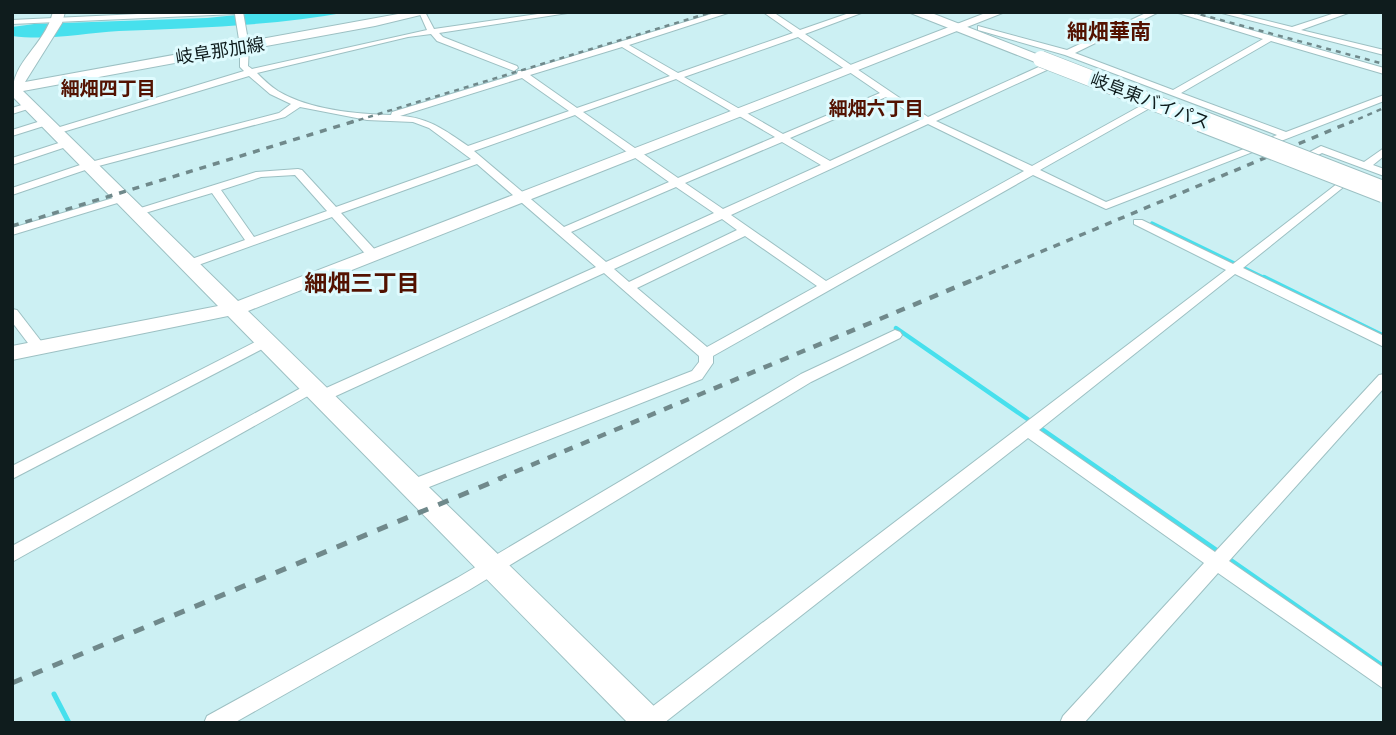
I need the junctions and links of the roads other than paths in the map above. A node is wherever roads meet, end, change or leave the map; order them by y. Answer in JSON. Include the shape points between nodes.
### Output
{"nodes":[{"id":1,"x":570,"y":12,"type":"edge"},
{"id":2,"x":727,"y":12,"type":"edge"},
{"id":3,"x":767,"y":12,"type":"edge"},
{"id":4,"x":860,"y":12,"type":"edge"},
{"id":5,"x":915,"y":12,"type":"edge"},
{"id":6,"x":935,"y":12,"type":"edge"},
{"id":7,"x":999,"y":12,"type":"edge"},
{"id":8,"x":1155,"y":12,"type":"edge"},
{"id":9,"x":1179,"y":12,"type":"edge"},
{"id":10,"x":1222,"y":12,"type":"edge"},
{"id":11,"x":1347,"y":12,"type":"edge"},
{"id":12,"x":239,"y":13,"type":"edge"},
{"id":13,"x":425,"y":13,"type":"edge"},
{"id":14,"x":188,"y":14,"type":"edge"},
{"id":15,"x":552,"y":14,"type":"edge"},
{"id":16,"x":58,"y":18,"type":"edge"},
{"id":17,"x":12,"y":22,"type":"edge"},
{"id":18,"x":968,"y":27,"type":"junction"},
{"id":19,"x":431,"y":30,"type":"junction"},
{"id":20,"x":1293,"y":30,"type":"junction"},
{"id":21,"x":801,"y":34,"type":"junction"},
{"id":22,"x":1270,"y":38,"type":"junction"},
{"id":23,"x":624,"y":45,"type":"junction"},
{"id":24,"x":247,"y":47,"type":"junction"},
{"id":25,"x":1384,"y":53,"type":"edge"},
{"id":26,"x":1052,"y":58,"type":"junction"},
{"id":27,"x":853,"y":71,"type":"junction"},
{"id":28,"x":1384,"y":71,"type":"edge"},
{"id":29,"x":251,"y":72,"type":"junction"},
{"id":30,"x":520,"y":72,"type":"junction"},
{"id":31,"x":678,"y":76,"type":"junction"},
{"id":32,"x":13,"y":89,"type":"edge"},
{"id":33,"x":887,"y":93,"type":"junction"},
{"id":34,"x":1174,"y":93,"type":"junction"},
{"id":35,"x":1384,"y":98,"type":"edge"},
{"id":36,"x":298,"y":104,"type":"junction"},
{"id":37,"x":28,"y":106,"type":"junction"},
{"id":38,"x":1147,"y":106,"type":"junction"},
{"id":39,"x":12,"y":111,"type":"edge"},
{"id":40,"x":576,"y":112,"type":"junction"},
{"id":41,"x":738,"y":113,"type":"junction"},
{"id":42,"x":380,"y":118,"type":"junction"},
{"id":43,"x":925,"y":119,"type":"junction"},
{"id":44,"x":49,"y":127,"type":"junction"},
{"id":45,"x":12,"y":133,"type":"edge"},
{"id":46,"x":1286,"y":135,"type":"junction"},
{"id":47,"x":783,"y":139,"type":"junction"},
{"id":48,"x":65,"y":144,"type":"junction"},
{"id":49,"x":1252,"y":149,"type":"junction"},
{"id":50,"x":467,"y":150,"type":"junction"},
{"id":51,"x":1384,"y":151,"type":"edge"},
{"id":52,"x":636,"y":154,"type":"junction"},
{"id":53,"x":478,"y":160,"type":"junction"},
{"id":54,"x":12,"y":162,"type":"edge"},
{"id":55,"x":829,"y":165,"type":"junction"},
{"id":56,"x":87,"y":166,"type":"junction"},
{"id":57,"x":1365,"y":166,"type":"junction"},
{"id":58,"x":1032,"y":170,"type":"junction"},
{"id":59,"x":1384,"y":173,"type":"edge"},
{"id":60,"x":1384,"y":182,"type":"edge"},
{"id":61,"x":676,"y":183,"type":"junction"},
{"id":62,"x":1342,"y":183,"type":"junction"},
{"id":63,"x":214,"y":188,"type":"junction"},
{"id":64,"x":12,"y":192,"type":"edge"},
{"id":65,"x":1384,"y":192,"type":"edge"},
{"id":66,"x":120,"y":199,"type":"junction"},
{"id":67,"x":521,"y":199,"type":"junction"},
{"id":68,"x":1384,"y":200,"type":"edge"},
{"id":69,"x":334,"y":212,"type":"junction"},
{"id":70,"x":135,"y":213,"type":"junction"},
{"id":71,"x":720,"y":214,"type":"junction"},
{"id":72,"x":1138,"y":222,"type":"dead end"},
{"id":73,"x":745,"y":231,"type":"junction"},
{"id":74,"x":12,"y":232,"type":"edge"},
{"id":75,"x":561,"y":232,"type":"junction"},
{"id":76,"x":252,"y":242,"type":"junction"},
{"id":77,"x":374,"y":256,"type":"junction"},
{"id":78,"x":190,"y":264,"type":"junction"},
{"id":79,"x":602,"y":267,"type":"junction"},
{"id":80,"x":1234,"y":268,"type":"junction"},
{"id":81,"x":826,"y":287,"type":"junction"},
{"id":82,"x":626,"y":288,"type":"junction"},
{"id":83,"x":235,"y":310,"type":"junction"},
{"id":84,"x":12,"y":313,"type":"edge"},
{"id":85,"x":895,"y":335,"type":"dead end"},
{"id":86,"x":267,"y":341,"type":"junction"},
{"id":87,"x":1384,"y":342,"type":"edge"},
{"id":88,"x":38,"y":348,"type":"junction"},
{"id":89,"x":12,"y":352,"type":"edge"},
{"id":90,"x":706,"y":354,"type":"junction"},
{"id":91,"x":1384,"y":379,"type":"edge"},
{"id":92,"x":315,"y":392,"type":"junction"},
{"id":93,"x":1027,"y":429,"type":"junction"},
{"id":94,"x":12,"y":472,"type":"edge"},
{"id":95,"x":414,"y":486,"type":"junction"},
{"id":96,"x":12,"y":555,"type":"edge"},
{"id":97,"x":1217,"y":565,"type":"junction"},
{"id":98,"x":491,"y":566,"type":"junction"},
{"id":99,"x":1384,"y":680,"type":"edge"},
{"id":100,"x":214,"y":723,"type":"edge"},
{"id":101,"x":648,"y":723,"type":"edge"},
{"id":102,"x":1070,"y":723,"type":"edge"}],
"edges":[{"from":1,"to":15,"type":"street"},
{"from":2,"to":23,"type":"street"},
{"from":3,"to":21,"type":"street"},
{"from":4,"to":21,"type":"street"},
{"from":5,"to":18,"type":"highway","name":"岐阜東バイパス"},
{"from":6,"to":18,"type":"highway","name":"岐阜東バイパス"},
{"from":7,"to":18,"type":"street"},
{"from":8,"to":26,"type":"street"},
{"from":9,"to":22,"type":"street"},
{"from":10,"to":20,"type":"street"},
{"from":11,"to":20,"type":"street"},
{"from":12,"to":14,"type":"street"},
{"from":12,"to":24,"type":"street"},
{"from":13,"to":19,"type":"street"},
{"from":13,"to":24,"type":"street","name":"岐阜那加線"},
{"from":14,"to":16,"type":"street"},
{"from":15,"to":19,"type":"street"},
{"from":16,"to":17,"type":"street"},
{"from":16,"to":32,"type":"street"},
{"from":18,"to":26,"type":"highway","name":"岐阜東バイパス"},
{"from":18,"to":26,"type":"highway","name":"岐阜東バイパス","via":[[1011,48]]},
{"from":18,"to":27,"type":"street"},
{"from":19,"to":29,"type":"street"},
{"from":19,"to":30,"type":"street","via":[[440,39]]},
{"from":20,"to":25,"type":"street"},
{"from":21,"to":27,"type":"street"},
{"from":21,"to":31,"type":"street"},
{"from":22,"to":28,"type":"street"},
{"from":22,"to":34,"type":"street"},
{"from":23,"to":30,"type":"street"},
{"from":23,"to":31,"type":"street"},
{"from":24,"to":29,"type":"street","via":[[244,67]]},
{"from":24,"to":32,"type":"street","name":"岐阜那加線"},
{"from":26,"to":34,"type":"street"},
{"from":26,"to":38,"type":"street"},
{"from":26,"to":43,"type":"street"},
{"from":26,"to":60,"type":"highway","name":"岐阜東バイパス"},
{"from":26,"to":65,"type":"highway","name":"岐阜東バイパス","bridge":true},
{"from":27,"to":33,"type":"street"},
{"from":27,"to":41,"type":"street"},
{"from":29,"to":36,"type":"street","via":[[273,92]]},
{"from":29,"to":44,"type":"street"},
{"from":30,"to":40,"type":"street"},
{"from":30,"to":42,"type":"street"},
{"from":31,"to":40,"type":"street"},
{"from":31,"to":41,"type":"street"},
{"from":32,"to":37,"type":"street"},
{"from":33,"to":43,"type":"street"},
{"from":33,"to":47,"type":"street"},
{"from":34,"to":46,"type":"street"},
{"from":35,"to":46,"type":"street"},
{"from":36,"to":42,"type":"street"},
{"from":36,"to":56,"type":"street","via":[[282,115]]},
{"from":37,"to":39,"type":"street"},
{"from":37,"to":44,"type":"street"},
{"from":38,"to":49,"type":"street"},
{"from":38,"to":58,"type":"street"},
{"from":40,"to":50,"type":"street"},
{"from":40,"to":52,"type":"street"},
{"from":41,"to":47,"type":"street"},
{"from":41,"to":52,"type":"street"},
{"from":42,"to":50,"type":"street","via":[[414,119]]},
{"from":43,"to":55,"type":"street"},
{"from":43,"to":58,"type":"street"},
{"from":44,"to":45,"type":"street"},
{"from":44,"to":48,"type":"street"},
{"from":46,"to":49,"type":"street"},
{"from":47,"to":55,"type":"street"},
{"from":47,"to":61,"type":"street"},
{"from":48,"to":54,"type":"street"},
{"from":48,"to":56,"type":"street"},
{"from":49,"to":58,"type":"street","via":[[1106,206]]},
{"from":50,"to":53,"type":"street"},
{"from":51,"to":57,"type":"street"},
{"from":52,"to":61,"type":"street"},
{"from":52,"to":67,"type":"street"},
{"from":53,"to":67,"type":"street"},
{"from":53,"to":69,"type":"street"},
{"from":55,"to":71,"type":"street"},
{"from":56,"to":64,"type":"street"},
{"from":56,"to":66,"type":"street"},
{"from":57,"to":59,"type":"street"},
{"from":57,"to":62,"type":"street","via":[[1321,149],[1293,163]]},
{"from":58,"to":81,"type":"street"},
{"from":61,"to":71,"type":"street"},
{"from":61,"to":75,"type":"street"},
{"from":62,"to":68,"type":"street"},
{"from":62,"to":80,"type":"street"},
{"from":63,"to":69,"type":"street","via":[[260,174],[299,172]]},
{"from":63,"to":70,"type":"street"},
{"from":63,"to":76,"type":"street"},
{"from":66,"to":70,"type":"street"},
{"from":66,"to":74,"type":"street"},
{"from":67,"to":75,"type":"street"},
{"from":67,"to":77,"type":"street"},
{"from":69,"to":76,"type":"street"},
{"from":69,"to":77,"type":"street"},
{"from":70,"to":78,"type":"street"},
{"from":71,"to":73,"type":"street"},
{"from":71,"to":79,"type":"street"},
{"from":72,"to":80,"type":"street"},
{"from":73,"to":81,"type":"street"},
{"from":73,"to":82,"type":"street"},
{"from":75,"to":79,"type":"street"},
{"from":76,"to":78,"type":"street"},
{"from":77,"to":83,"type":"street"},
{"from":78,"to":83,"type":"street"},
{"from":79,"to":82,"type":"street"},
{"from":79,"to":92,"type":"street"},
{"from":80,"to":87,"type":"street"},
{"from":80,"to":93,"type":"street"},
{"from":81,"to":90,"type":"street"},
{"from":82,"to":90,"type":"street"},
{"from":83,"to":86,"type":"street"},
{"from":83,"to":88,"type":"street"},
{"from":84,"to":88,"type":"street"},
{"from":85,"to":98,"type":"street","via":[[806,378]]},
{"from":86,"to":92,"type":"street"},
{"from":86,"to":94,"type":"street"},
{"from":88,"to":89,"type":"street"},
{"from":90,"to":95,"type":"street","via":[[706,363],[697,375]]},
{"from":91,"to":97,"type":"street"},
{"from":92,"to":95,"type":"street"},
{"from":92,"to":96,"type":"street"},
{"from":93,"to":97,"type":"street"},
{"from":93,"to":101,"type":"street"},
{"from":95,"to":98,"type":"street"},
{"from":97,"to":99,"type":"street"},
{"from":97,"to":102,"type":"street"},
{"from":98,"to":100,"type":"street"},
{"from":98,"to":101,"type":"street"}]}
